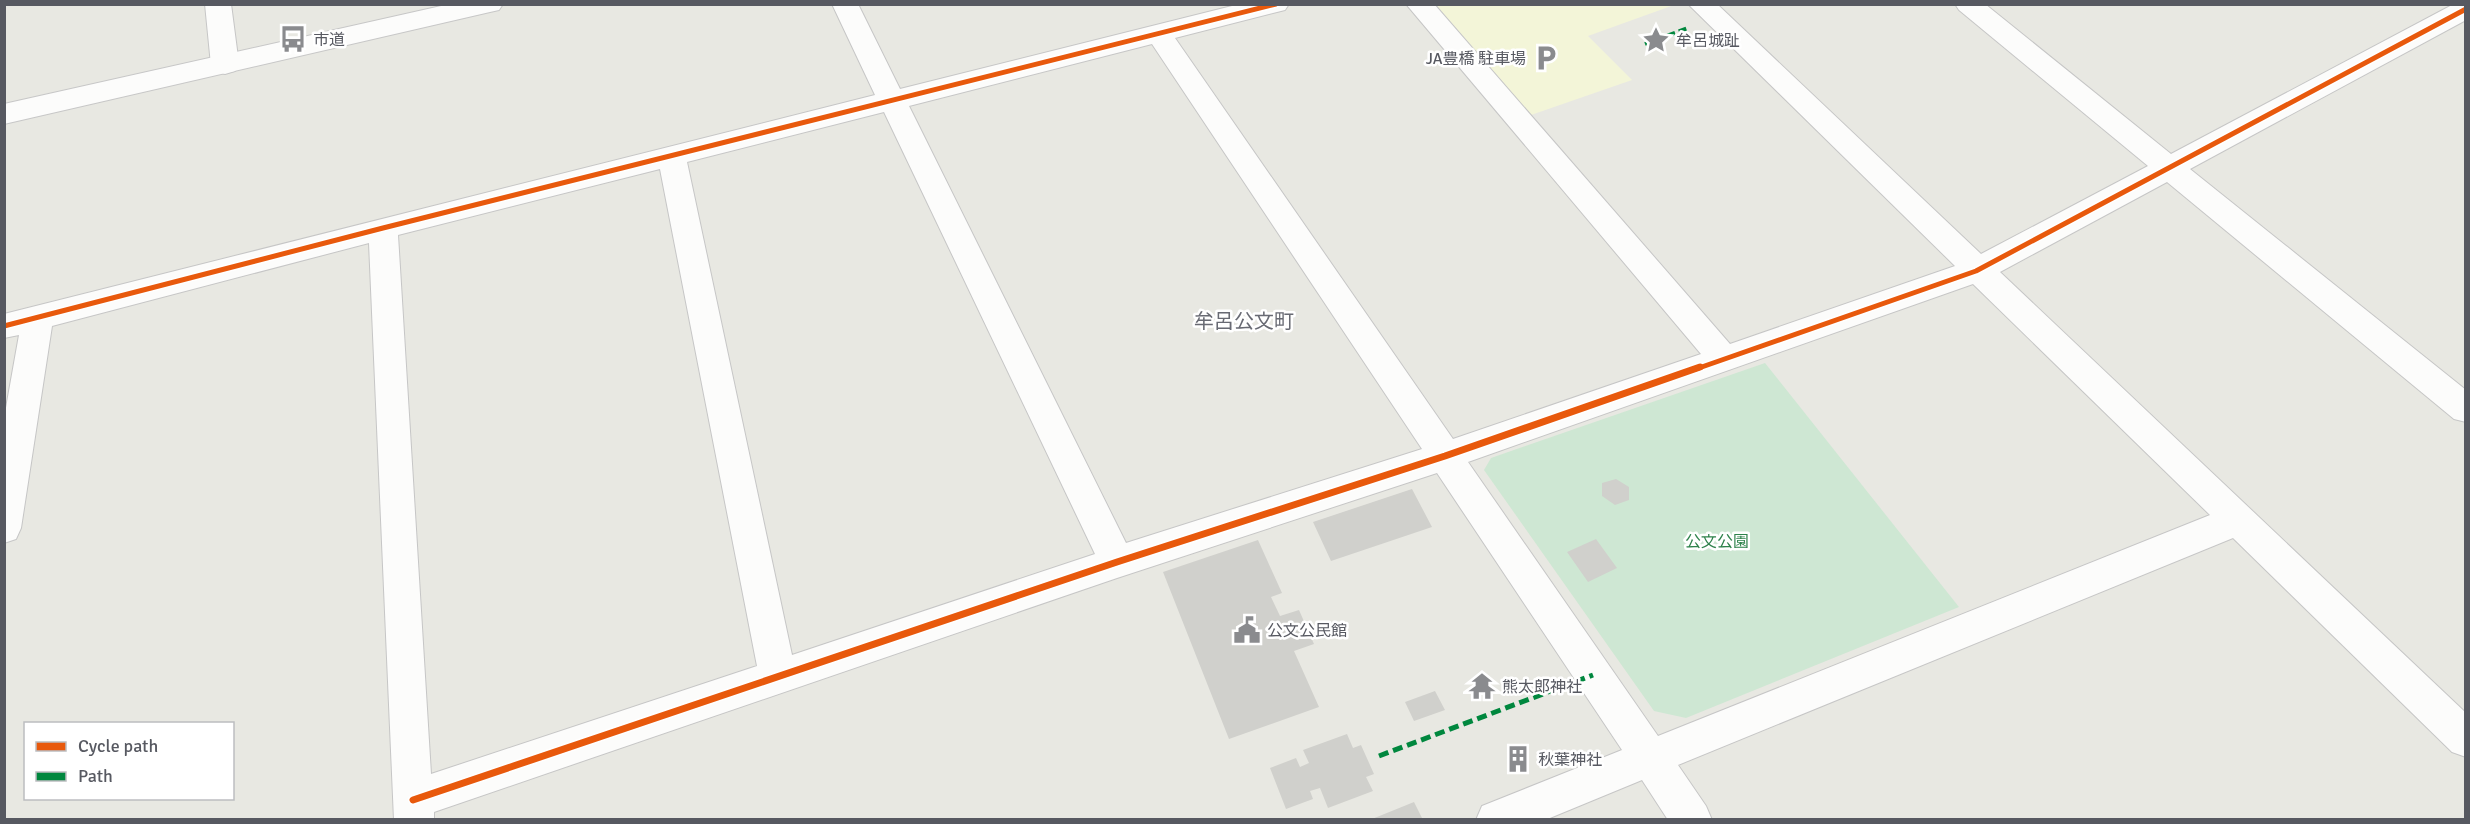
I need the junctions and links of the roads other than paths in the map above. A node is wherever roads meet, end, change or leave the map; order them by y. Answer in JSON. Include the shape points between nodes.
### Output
{"nodes":[{"id":1,"x":218,"y":4,"type":"edge"},
{"id":2,"x":490,"y":4,"type":"edge"},
{"id":3,"x":845,"y":4,"type":"edge"},
{"id":4,"x":1276,"y":4,"type":"edge"},
{"id":5,"x":1419,"y":4,"type":"edge"},
{"id":6,"x":1701,"y":4,"type":"edge"},
{"id":7,"x":1968,"y":4,"type":"edge"},
{"id":8,"x":2462,"y":14,"type":"edge"},
{"id":9,"x":1158,"y":33,"type":"junction"},
{"id":10,"x":225,"y":65,"type":"junction"},
{"id":11,"x":893,"y":100,"type":"junction"},
{"id":12,"x":4,"y":114,"type":"edge"},
{"id":13,"x":672,"y":157,"type":"junction"},
{"id":14,"x":2168,"y":167,"type":"junction"},
{"id":15,"x":383,"y":228,"type":"junction"},
{"id":16,"x":1976,"y":271,"type":"junction"},
{"id":17,"x":37,"y":318,"type":"junction"},
{"id":18,"x":4,"y":326,"type":"edge"},
{"id":19,"x":1723,"y":358,"type":"junction"},
{"id":20,"x":2466,"y":409,"type":"edge"},
{"id":21,"x":1445,"y":456,"type":"junction"},
{"id":22,"x":2237,"y":520,"type":"junction"},
{"id":23,"x":4,"y":528,"type":"edge"},
{"id":24,"x":1117,"y":562,"type":"junction"},
{"id":25,"x":778,"y":678,"type":"junction"},
{"id":26,"x":2466,"y":739,"type":"edge"},
{"id":27,"x":1650,"y":759,"type":"junction"},
{"id":28,"x":414,"y":809,"type":"edge"},
{"id":29,"x":1496,"y":819,"type":"edge"},
{"id":30,"x":1692,"y":819,"type":"edge"}],
"edges":[{"from":1,"to":10,"type":"street"},
{"from":2,"to":10,"type":"street"},
{"from":3,"to":11,"type":"street"},
{"from":4,"to":9,"type":"street"},
{"from":5,"to":19,"type":"street"},
{"from":6,"to":16,"type":"street"},
{"from":7,"to":14,"type":"street"},
{"from":8,"to":14,"type":"street"},
{"from":9,"to":11,"type":"street"},
{"from":9,"to":21,"type":"street"},
{"from":10,"to":12,"type":"street"},
{"from":11,"to":13,"type":"street"},
{"from":11,"to":24,"type":"street"},
{"from":13,"to":15,"type":"street"},
{"from":13,"to":25,"type":"street"},
{"from":14,"to":16,"type":"street"},
{"from":14,"to":20,"type":"street"},
{"from":15,"to":17,"type":"street"},
{"from":15,"to":28,"type":"street"},
{"from":16,"to":19,"type":"street"},
{"from":16,"to":22,"type":"street"},
{"from":17,"to":18,"type":"street"},
{"from":17,"to":23,"type":"street"},
{"from":19,"to":21,"type":"street"},
{"from":21,"to":24,"type":"street"},
{"from":21,"to":27,"type":"street"},
{"from":22,"to":26,"type":"street"},
{"from":22,"to":27,"type":"street"},
{"from":24,"to":25,"type":"street"},
{"from":25,"to":28,"type":"street"},
{"from":27,"to":29,"type":"street"},
{"from":27,"to":30,"type":"street"}]}
